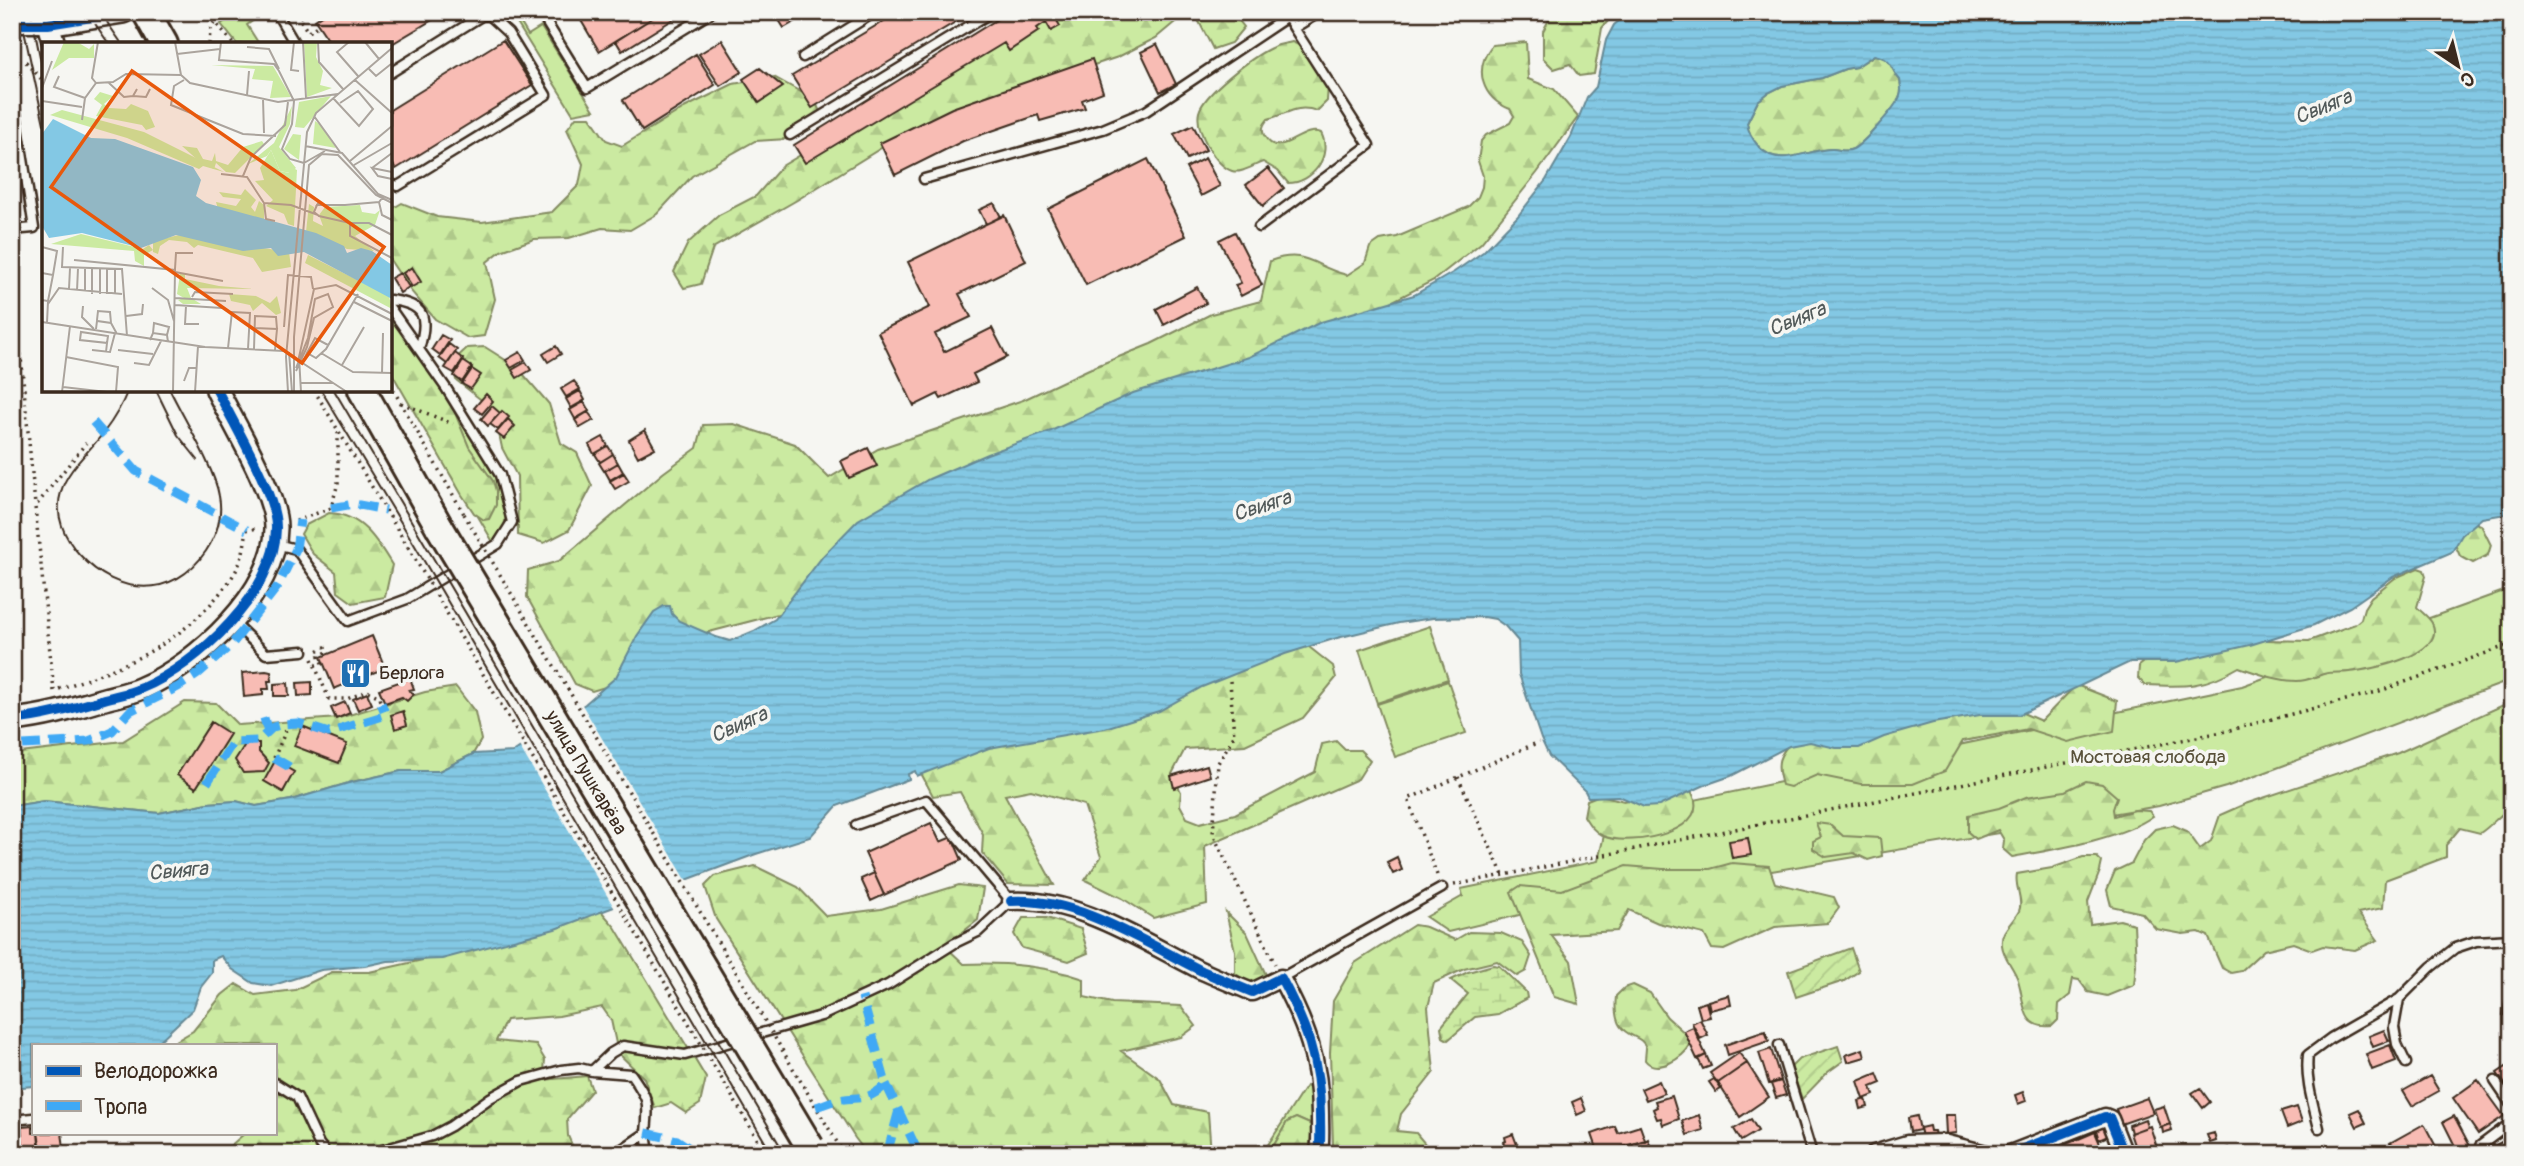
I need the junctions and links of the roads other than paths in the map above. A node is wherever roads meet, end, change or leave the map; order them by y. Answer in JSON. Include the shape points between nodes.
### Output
{"nodes":[{"id":1,"x":123,"y":12,"type":"edge"},
{"id":2,"x":146,"y":12,"type":"edge"},
{"id":3,"x":276,"y":12,"type":"edge"},
{"id":4,"x":540,"y":12,"type":"edge"},
{"id":5,"x":712,"y":12,"type":"edge"},
{"id":6,"x":876,"y":12,"type":"edge"},
{"id":7,"x":992,"y":12,"type":"edge"},
{"id":8,"x":1320,"y":12,"type":"edge"},
{"id":9,"x":485,"y":13,"type":"edge"},
{"id":10,"x":1285,"y":15,"type":"edge"},
{"id":11,"x":12,"y":24,"type":"edge"},
{"id":12,"x":47,"y":27,"type":"edge"},
{"id":13,"x":1294,"y":28,"type":"junction"},
{"id":14,"x":163,"y":42,"type":"edge"},
{"id":15,"x":294,"y":42,"type":"edge"},
{"id":16,"x":803,"y":57,"type":"dead end"},
{"id":17,"x":392,"y":72,"type":"edge"},
{"id":18,"x":12,"y":89,"type":"edge"},
{"id":19,"x":790,"y":135,"type":"dead end"},
{"id":20,"x":924,"y":179,"type":"dead end"},
{"id":21,"x":392,"y":184,"type":"edge"},
{"id":22,"x":1259,"y":227,"type":"dead end"},
{"id":23,"x":12,"y":230,"type":"edge"},
{"id":24,"x":392,"y":300,"type":"edge"},
{"id":25,"x":392,"y":311,"type":"edge"},
{"id":26,"x":419,"y":349,"type":"junction"},
{"id":27,"x":218,"y":392,"type":"edge"},
{"id":28,"x":363,"y":392,"type":"edge"},
{"id":29,"x":273,"y":543,"type":"junction"},
{"id":30,"x":232,"y":621,"type":"junction"},
{"id":31,"x":303,"y":651,"type":"dead end"},
{"id":32,"x":12,"y":720,"type":"edge"},
{"id":33,"x":856,"y":825,"type":"dead end"},
{"id":34,"x":1442,"y":888,"type":"road end"},
{"id":35,"x":1011,"y":901,"type":"junction"},
{"id":36,"x":2512,"y":939,"type":"edge"},
{"id":37,"x":1281,"y":978,"type":"junction"},
{"id":38,"x":2399,"y":999,"type":"junction"},
{"id":39,"x":1779,"y":1045,"type":"dead end"},
{"id":40,"x":2406,"y":1063,"type":"dead end"},
{"id":41,"x":592,"y":1071,"type":"junction"},
{"id":42,"x":2495,"y":1081,"type":"dead end"},
{"id":43,"x":276,"y":1084,"type":"edge"},
{"id":44,"x":2512,"y":1106,"type":"edge"},
{"id":45,"x":32,"y":1118,"type":"edge"},
{"id":46,"x":12,"y":1120,"type":"edge"},
{"id":47,"x":2512,"y":1122,"type":"edge"},
{"id":48,"x":2319,"y":1128,"type":"dead end"},
{"id":49,"x":646,"y":1133,"type":"junction"},
{"id":50,"x":2512,"y":1147,"type":"edge"},
{"id":51,"x":811,"y":1151,"type":"edge"},
{"id":52,"x":327,"y":1154,"type":"edge"},
{"id":53,"x":368,"y":1154,"type":"edge"},
{"id":54,"x":615,"y":1154,"type":"edge"},
{"id":55,"x":649,"y":1154,"type":"edge"},
{"id":56,"x":1319,"y":1154,"type":"edge"},
{"id":57,"x":1812,"y":1154,"type":"edge"},
{"id":58,"x":1874,"y":1154,"type":"edge"},
{"id":59,"x":1986,"y":1154,"type":"edge"},
{"id":60,"x":2010,"y":1154,"type":"edge"},
{"id":61,"x":2124,"y":1154,"type":"edge"},
{"id":62,"x":2479,"y":1154,"type":"edge"},
{"id":63,"x":2499,"y":1154,"type":"edge"}],
"edges":[{"from":1,"to":12,"type":"street"},
{"from":2,"to":14,"type":"main road"},
{"from":3,"to":15,"type":"lane"},
{"from":4,"to":5,"type":"lane","via":[[587,88]]},
{"from":6,"to":16,"type":"lane"},
{"from":7,"to":19,"type":"lane"},
{"from":8,"to":13,"type":"lane"},
{"from":9,"to":17,"type":"lane"},
{"from":9,"to":21,"type":"lane","via":[[508,33],[546,95],[398,186]]},
{"from":10,"to":13,"type":"lane"},
{"from":10,"to":20,"type":"lane","via":[[1146,111],[1103,129]]},
{"from":11,"to":12,"type":"street"},
{"from":13,"to":22,"type":"lane","via":[[1369,145]]},
{"from":18,"to":23,"type":"lane","via":[[34,228]]},
{"from":24,"to":26,"type":"lane","via":[[409,302],[424,319]]},
{"from":25,"to":26,"type":"lane"},
{"from":26,"to":29,"type":"lane","via":[[500,475],[512,522],[498,544],[407,599],[348,621],[296,550]]},
{"from":27,"to":29,"type":"street","via":[[269,494],[276,527]]},
{"from":28,"to":51,"type":"main road","name":"улица Пушкарёва","bridge":true},
{"from":29,"to":30,"type":"street","via":[[255,590]]},
{"from":30,"to":31,"type":"lane","via":[[266,654]]},
{"from":30,"to":32,"type":"street","via":[[174,671],[141,689],[50,715]]},
{"from":33,"to":35,"type":"lane","via":[[926,800]]},
{"from":34,"to":37,"type":"lane"},
{"from":35,"to":37,"type":"street","via":[[1033,900],[1097,919],[1252,992]]},
{"from":35,"to":41,"type":"lane","via":[[978,932],[888,985],[821,1016],[685,1055],[623,1046]]},
{"from":36,"to":38,"type":"lane","via":[[2476,941],[2455,948]]},
{"from":37,"to":56,"type":"street","via":[[1313,1048],[1320,1084]]},
{"from":38,"to":40,"type":"lane","via":[[2394,1027]]},
{"from":38,"to":48,"type":"lane","via":[[2308,1055],[2309,1090]]},
{"from":39,"to":57,"type":"lane"},
{"from":41,"to":49,"type":"lane","via":[[631,1074],[648,1104]]},
{"from":41,"to":53,"type":"lane","via":[[561,1070],[520,1081],[432,1136]]},
{"from":42,"to":44,"type":"lane"},
{"from":43,"to":52,"type":"lane","via":[[297,1097]]},
{"from":45,"to":46,"type":"lane"},
{"from":47,"to":62,"type":"lane","via":[[2480,1146]]},
{"from":49,"to":54,"type":"lane"},
{"from":49,"to":55,"type":"lane"},
{"from":50,"to":63,"type":"street"},
{"from":58,"to":59,"type":"street","via":[[1907,1144],[1943,1143]]},
{"from":60,"to":61,"type":"street","via":[[2105,1117],[2110,1119]]}]}
